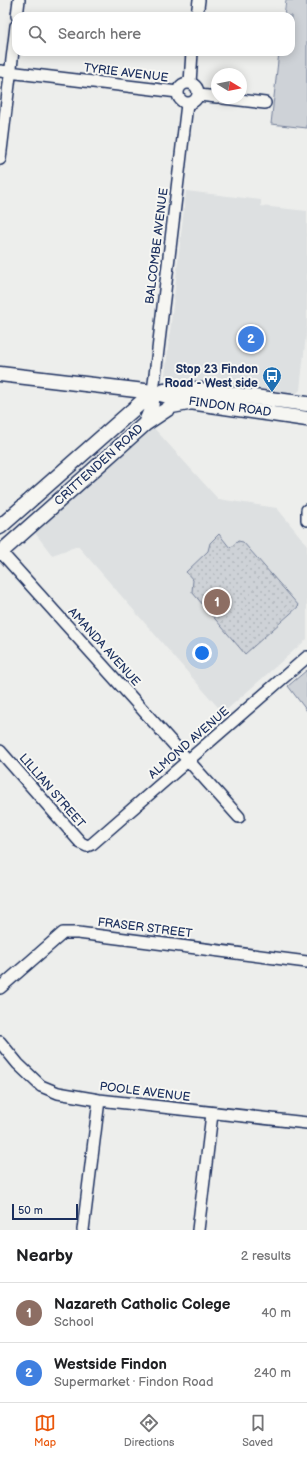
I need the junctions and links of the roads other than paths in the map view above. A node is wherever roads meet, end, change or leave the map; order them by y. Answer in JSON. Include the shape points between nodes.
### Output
{"nodes":[{"id":1,"x":19,"y":0,"type":"edge"},
{"id":2,"x":199,"y":0,"type":"edge"},
{"id":3,"x":18,"y":12,"type":"edge"},
{"id":4,"x":198,"y":12,"type":"edge"},
{"id":5,"x":12,"y":42,"type":"edge"},
{"id":6,"x":192,"y":56,"type":"edge"},
{"id":7,"x":5,"y":71,"type":"edge"},
{"id":8,"x":190,"y":83,"type":"junction"},
{"id":9,"x":178,"y":92,"type":"junction"},
{"id":10,"x":199,"y":95,"type":"junction"},
{"id":11,"x":211,"y":96,"type":"edge"},
{"id":12,"x":247,"y":101,"type":"edge"},
{"id":13,"x":265,"y":103,"type":"dead end"},
{"id":14,"x":187,"y":104,"type":"junction"},
{"id":15,"x":0,"y":159,"type":"edge"},
{"id":16,"x":0,"y":374,"type":"edge"},
{"id":17,"x":114,"y":388,"type":"junction"},
{"id":18,"x":153,"y":392,"type":"junction"},
{"id":19,"x":260,"y":398,"type":"junction"},
{"id":20,"x":190,"y":402,"type":"junction"},
{"id":21,"x":307,"y":404,"type":"edge"},
{"id":22,"x":248,"y":410,"type":"junction"},
{"id":23,"x":124,"y":418,"type":"junction"},
{"id":24,"x":307,"y":419,"type":"edge"},
{"id":25,"x":145,"y":424,"type":"junction"},
{"id":26,"x":307,"y":510,"type":"edge"},
{"id":27,"x":307,"y":520,"type":"edge"},
{"id":28,"x":0,"y":527,"type":"edge"},
{"id":29,"x":0,"y":552,"type":"edge"},
{"id":30,"x":307,"y":657,"type":"edge"},
{"id":31,"x":0,"y":752,"type":"edge"},
{"id":32,"x":189,"y":761,"type":"junction"},
{"id":33,"x":239,"y":817,"type":"dead end"},
{"id":34,"x":87,"y":846,"type":"joint"},
{"id":35,"x":307,"y":962,"type":"edge"},
{"id":36,"x":0,"y":988,"type":"edge"},
{"id":37,"x":0,"y":1042,"type":"edge"},
{"id":38,"x":99,"y":1100,"type":"junction"},
{"id":39,"x":212,"y":1114,"type":"junction"},
{"id":40,"x":307,"y":1123,"type":"edge"},
{"id":41,"x":83,"y":1230,"type":"edge"},
{"id":42,"x":198,"y":1230,"type":"edge"}],
"edges":[{"from":1,"to":3,"type":"street"},
{"from":2,"to":4,"type":"street"},
{"from":5,"to":7,"type":"street"},
{"from":6,"to":8,"type":"street"},
{"from":7,"to":9,"type":"street","name":"TYRIE AVENUE"},
{"from":7,"to":15,"type":"street"},
{"from":8,"to":9,"type":"street","via":[[181,86]]},
{"from":8,"to":10,"type":"street","via":[[198,89]]},
{"from":9,"to":14,"type":"street","via":[[181,101]]},
{"from":10,"to":11,"type":"street"},
{"from":10,"to":14,"type":"street","via":[[193,103]]},
{"from":12,"to":13,"type":"street"},
{"from":14,"to":18,"type":"street","name":"BALCOMBE AVENUE"},
{"from":16,"to":17,"type":"main road","name":"FINDON ROAD"},
{"from":17,"to":18,"type":"main road","name":"FINDON ROAD"},
{"from":17,"to":23,"type":"main road","via":[[126,402]]},
{"from":18,"to":19,"type":"main road","name":"FINDON ROAD","via":[[193,389]]},
{"from":18,"to":20,"type":"main road","name":"FINDON ROAD"},
{"from":18,"to":23,"type":"main road","name":"CRITTENDEN ROAD"},
{"from":18,"to":25,"type":"main road","name":"CRITTENDEN ROAD","via":[[151,410]]},
{"from":19,"to":21,"type":"main road","name":"FINDON ROAD"},
{"from":19,"to":22,"type":"main road"},
{"from":20,"to":22,"type":"main road","name":"FINDON ROAD"},
{"from":20,"to":25,"type":"main road","via":[[172,406]]},
{"from":22,"to":24,"type":"main road","name":"FINDON ROAD"},
{"from":23,"to":28,"type":"main road","name":"CRITTENDEN ROAD"},
{"from":25,"to":29,"type":"main road","name":"CRITTENDEN ROAD"},
{"from":26,"to":27,"type":"street"},
{"from":29,"to":32,"type":"street","name":"AMANDA AVENUE"},
{"from":30,"to":32,"type":"street","name":"ALMOND AVENUE"},
{"from":31,"to":34,"type":"street","name":"LILLIAN STREET","via":[[81,843]]},
{"from":32,"to":33,"type":"street","name":"AMANDA AVENUE"},
{"from":32,"to":34,"type":"street","name":"ALMOND AVENUE"},
{"from":35,"to":36,"type":"street","name":"FRASER STREET","via":[[63,933]]},
{"from":37,"to":38,"type":"street","name":"POOLE AVENUE","via":[[41,1086],[58,1093]]},
{"from":38,"to":39,"type":"street","name":"POOLE AVENUE"},
{"from":38,"to":41,"type":"street"},
{"from":39,"to":40,"type":"street","name":"POOLE AVENUE"},
{"from":39,"to":42,"type":"street"}]}
